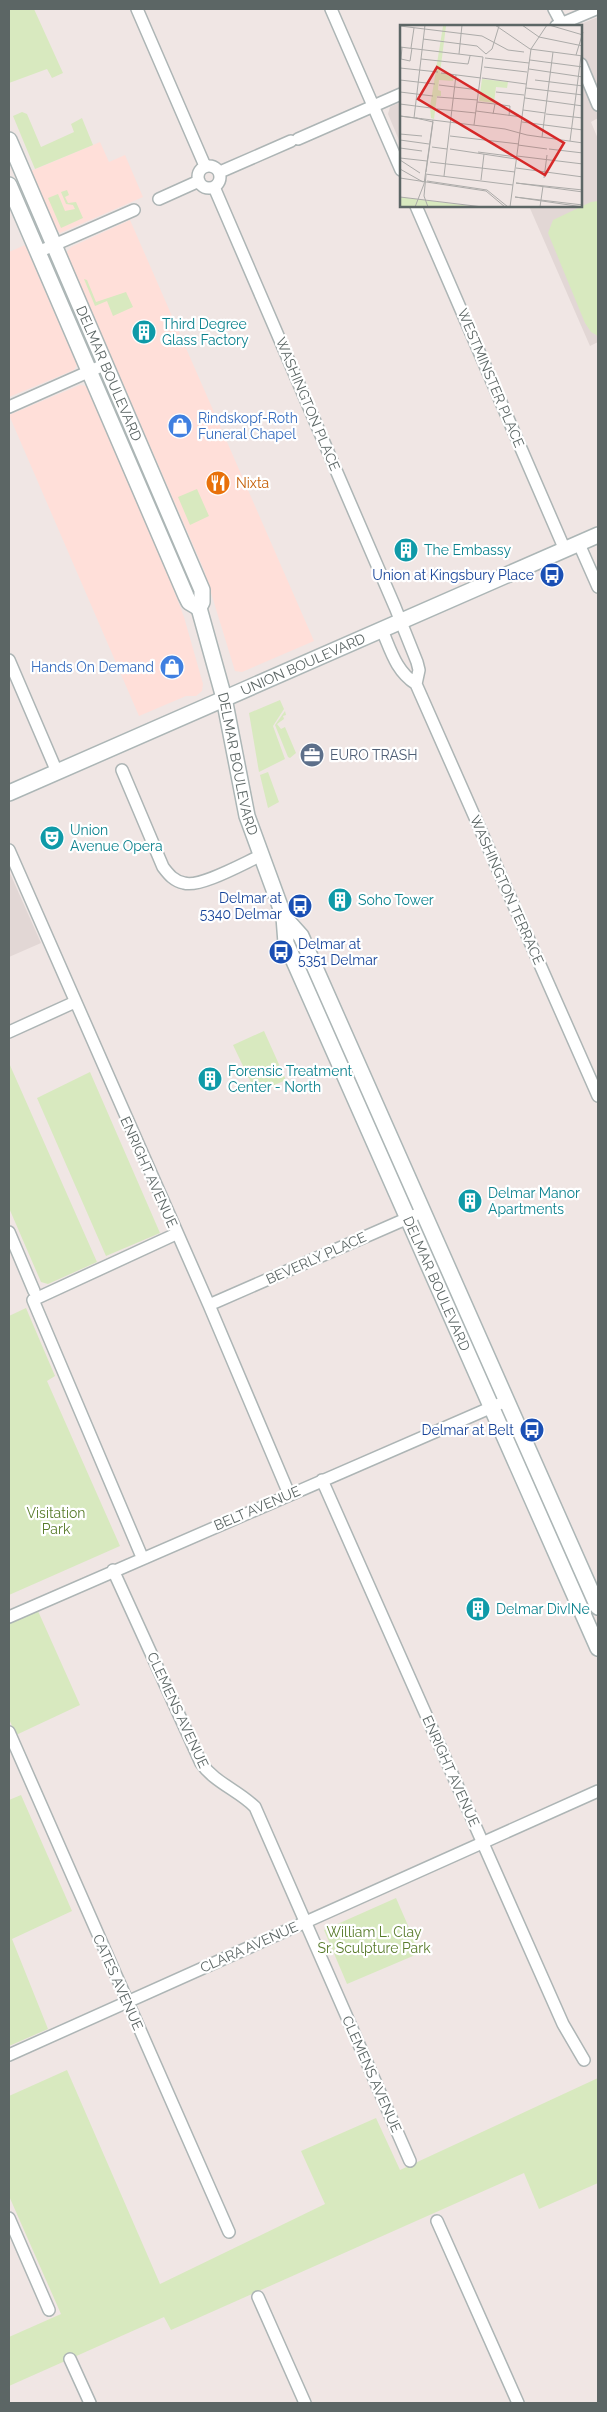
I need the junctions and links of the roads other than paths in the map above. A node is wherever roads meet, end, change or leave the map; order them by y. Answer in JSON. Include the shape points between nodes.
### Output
{"nodes":[{"id":1,"x":137,"y":9,"type":"edge"},
{"id":2,"x":331,"y":9,"type":"edge"},
{"id":3,"x":554,"y":9,"type":"edge"},
{"id":4,"x":596,"y":9,"type":"edge"},
{"id":5,"x":560,"y":25,"type":"edge"},
{"id":6,"x":582,"y":66,"type":"edge"},
{"id":7,"x":400,"y":94,"type":"edge"},
{"id":8,"x":598,"y":105,"type":"edge"},
{"id":9,"x":373,"y":106,"type":"junction"},
{"id":10,"x":9,"y":140,"type":"edge"},
{"id":11,"x":205,"y":166,"type":"junction"},
{"id":12,"x":400,"y":168,"type":"edge"},
{"id":13,"x":220,"y":172,"type":"junction"},
{"id":14,"x":200,"y":181,"type":"junction"},
{"id":15,"x":9,"y":185,"type":"edge"},
{"id":16,"x":214,"y":187,"type":"junction"},
{"id":17,"x":159,"y":199,"type":"dead end"},
{"id":18,"x":417,"y":208,"type":"edge"},
{"id":19,"x":134,"y":210,"type":"dead end"},
{"id":20,"x":54,"y":245,"type":"junction"},
{"id":21,"x":38,"y":252,"type":"junction"},
{"id":22,"x":106,"y":364,"type":"junction"},
{"id":23,"x":90,"y":371,"type":"junction"},
{"id":24,"x":9,"y":407,"type":"edge"},
{"id":25,"x":598,"y":535,"type":"edge"},
{"id":26,"x":572,"y":547,"type":"junction"},
{"id":27,"x":598,"y":587,"type":"edge"},
{"id":28,"x":199,"y":608,"type":"junction"},
{"id":29,"x":401,"y":621,"type":"junction"},
{"id":30,"x":382,"y":630,"type":"junction"},
{"id":31,"x":9,"y":660,"type":"edge"},
{"id":32,"x":416,"y":684,"type":"junction"},
{"id":33,"x":224,"y":698,"type":"junction"},
{"id":34,"x":122,"y":770,"type":"dead end"},
{"id":35,"x":57,"y":772,"type":"junction"},
{"id":36,"x":9,"y":793,"type":"edge"},
{"id":37,"x":9,"y":850,"type":"edge"},
{"id":38,"x":260,"y":856,"type":"junction"},
{"id":39,"x":284,"y":917,"type":"junction"},
{"id":40,"x":75,"y":1002,"type":"junction"},
{"id":41,"x":9,"y":1032,"type":"edge"},
{"id":42,"x":598,"y":1096,"type":"edge"},
{"id":43,"x":423,"y":1212,"type":"junction"},
{"id":44,"x":409,"y":1218,"type":"junction"},
{"id":45,"x":9,"y":1232,"type":"edge"},
{"id":46,"x":176,"y":1234,"type":"junction"},
{"id":47,"x":34,"y":1295,"type":"junction"},
{"id":48,"x":209,"y":1305,"type":"junction"},
{"id":49,"x":506,"y":1401,"type":"junction"},
{"id":50,"x":491,"y":1408,"type":"junction"},
{"id":51,"x":322,"y":1480,"type":"junction"},
{"id":52,"x":289,"y":1494,"type":"junction"},
{"id":53,"x":142,"y":1557,"type":"junction"},
{"id":54,"x":113,"y":1570,"type":"junction"},
{"id":55,"x":598,"y":1607,"type":"edge"},
{"id":56,"x":9,"y":1617,"type":"edge"},
{"id":57,"x":598,"y":1648,"type":"edge"},
{"id":58,"x":9,"y":1732,"type":"edge"},
{"id":59,"x":598,"y":1791,"type":"edge"},
{"id":60,"x":482,"y":1843,"type":"junction"},
{"id":61,"x":305,"y":1922,"type":"junction"},
{"id":62,"x":126,"y":2002,"type":"junction"},
{"id":63,"x":9,"y":2056,"type":"edge"},
{"id":64,"x":584,"y":2060,"type":"dead end"},
{"id":65,"x":410,"y":2160,"type":"dead end"},
{"id":66,"x":9,"y":2218,"type":"edge"},
{"id":67,"x":438,"y":2221,"type":"dead end"},
{"id":68,"x":228,"y":2232,"type":"dead end"},
{"id":69,"x":258,"y":2297,"type":"dead end"},
{"id":70,"x":49,"y":2310,"type":"dead end"},
{"id":71,"x":70,"y":2359,"type":"dead end"},
{"id":72,"x":90,"y":2403,"type":"edge"},
{"id":73,"x":305,"y":2403,"type":"edge"},
{"id":74,"x":518,"y":2403,"type":"edge"}],
"edges":[{"from":1,"to":11,"type":"street"},
{"from":2,"to":9,"type":"street"},
{"from":3,"to":5,"type":"street"},
{"from":4,"to":5,"type":"street"},
{"from":6,"to":8,"type":"street"},
{"from":7,"to":9,"type":"street"},
{"from":9,"to":12,"type":"street"},
{"from":9,"to":13,"type":"street"},
{"from":10,"to":20,"type":"main road","name":"DELMAR BOULEVARD"},
{"from":11,"to":13,"type":"street","via":[[212,166]]},
{"from":11,"to":14,"type":"street","via":[[199,174]]},
{"from":13,"to":16,"type":"street","via":[[220,179]]},
{"from":14,"to":16,"type":"street","via":[[204,186]]},
{"from":14,"to":17,"type":"street"},
{"from":15,"to":21,"type":"main road","name":"DELMAR BOULEVARD"},
{"from":16,"to":29,"type":"street","name":"WASHINGTON PLACE"},
{"from":18,"to":26,"type":"street","name":"WESTMINSTER PLACE"},
{"from":19,"to":20,"type":"street"},
{"from":20,"to":21,"type":"street"},
{"from":20,"to":22,"type":"main road","name":"DELMAR BOULEVARD"},
{"from":21,"to":23,"type":"main road","name":"DELMAR BOULEVARD"},
{"from":22,"to":23,"type":"street"},
{"from":22,"to":28,"type":"main road","name":"DELMAR BOULEVARD","via":[[202,590]]},
{"from":23,"to":24,"type":"street"},
{"from":23,"to":28,"type":"main road","name":"DELMAR BOULEVARD","via":[[186,596]]},
{"from":25,"to":26,"type":"main road","name":"UNION BOULEVARD"},
{"from":26,"to":27,"type":"street","name":"WESTMINSTER PLACE"},
{"from":26,"to":29,"type":"main road","name":"UNION BOULEVARD"},
{"from":28,"to":33,"type":"main road","name":"DELMAR BOULEVARD"},
{"from":29,"to":30,"type":"main road","name":"UNION BOULEVARD"},
{"from":29,"to":32,"type":"street","name":"WASHINGTON PLACE","via":[[419,670]]},
{"from":30,"to":32,"type":"street","via":[[404,676]]},
{"from":30,"to":33,"type":"main road","name":"UNION BOULEVARD"},
{"from":31,"to":35,"type":"street"},
{"from":32,"to":42,"type":"street","name":"WASHINGTON TERRACE"},
{"from":33,"to":35,"type":"main road","name":"UNION BOULEVARD"},
{"from":33,"to":38,"type":"main road","name":"DELMAR BOULEVARD","via":[[241,790]]},
{"from":34,"to":38,"type":"street","via":[[163,867],[172,878],[186,884],[199,883]]},
{"from":35,"to":36,"type":"main road","name":"UNION BOULEVARD"},
{"from":37,"to":40,"type":"street","name":"ENRIGHT AVENUE"},
{"from":38,"to":39,"type":"main road","name":"DELMAR BOULEVARD"},
{"from":39,"to":43,"type":"main road","name":"DELMAR BOULEVARD","via":[[301,936]]},
{"from":39,"to":44,"type":"main road","name":"DELMAR BOULEVARD","via":[[286,943]]},
{"from":40,"to":41,"type":"street"},
{"from":40,"to":46,"type":"street","name":"ENRIGHT AVENUE"},
{"from":43,"to":44,"type":"street","name":"BEVERLY PLACE"},
{"from":43,"to":49,"type":"main road","name":"DELMAR BOULEVARD"},
{"from":44,"to":48,"type":"street","name":"BEVERLY PLACE"},
{"from":44,"to":50,"type":"main road","name":"DELMAR BOULEVARD"},
{"from":45,"to":47,"type":"street"},
{"from":46,"to":47,"type":"street"},
{"from":46,"to":48,"type":"street","name":"ENRIGHT AVENUE"},
{"from":47,"to":53,"type":"street"},
{"from":48,"to":52,"type":"street","name":"ENRIGHT AVENUE"},
{"from":49,"to":50,"type":"street","name":"BELT AVENUE"},
{"from":49,"to":55,"type":"main road","name":"DELMAR BOULEVARD"},
{"from":50,"to":51,"type":"street","name":"BELT AVENUE"},
{"from":50,"to":57,"type":"main road","name":"DELMAR BOULEVARD"},
{"from":51,"to":52,"type":"street","name":"BELT AVENUE"},
{"from":51,"to":60,"type":"street","name":"ENRIGHT AVENUE"},
{"from":52,"to":53,"type":"street","name":"BELT AVENUE"},
{"from":53,"to":54,"type":"street","name":"BELT AVENUE"},
{"from":54,"to":56,"type":"street","name":"BELT AVENUE"},
{"from":54,"to":61,"type":"street","name":"CLEMENS AVENUE","via":[[201,1763],[209,1774],[245,1797],[254,1807]]},
{"from":58,"to":62,"type":"street","name":"CATES AVENUE"},
{"from":59,"to":60,"type":"street","name":"CLARA AVENUE"},
{"from":60,"to":61,"type":"street","name":"CLARA AVENUE"},
{"from":60,"to":64,"type":"street","name":"ENRIGHT AVENUE","via":[[563,2024]]},
{"from":61,"to":62,"type":"street","name":"CLARA AVENUE"},
{"from":61,"to":65,"type":"street","name":"CLEMENS AVENUE"},
{"from":62,"to":63,"type":"street","name":"CLARA AVENUE"},
{"from":62,"to":68,"type":"street","name":"CATES AVENUE"},
{"from":66,"to":70,"type":"street"},
{"from":67,"to":74,"type":"street"},
{"from":69,"to":73,"type":"street"},
{"from":71,"to":72,"type":"street"}]}
